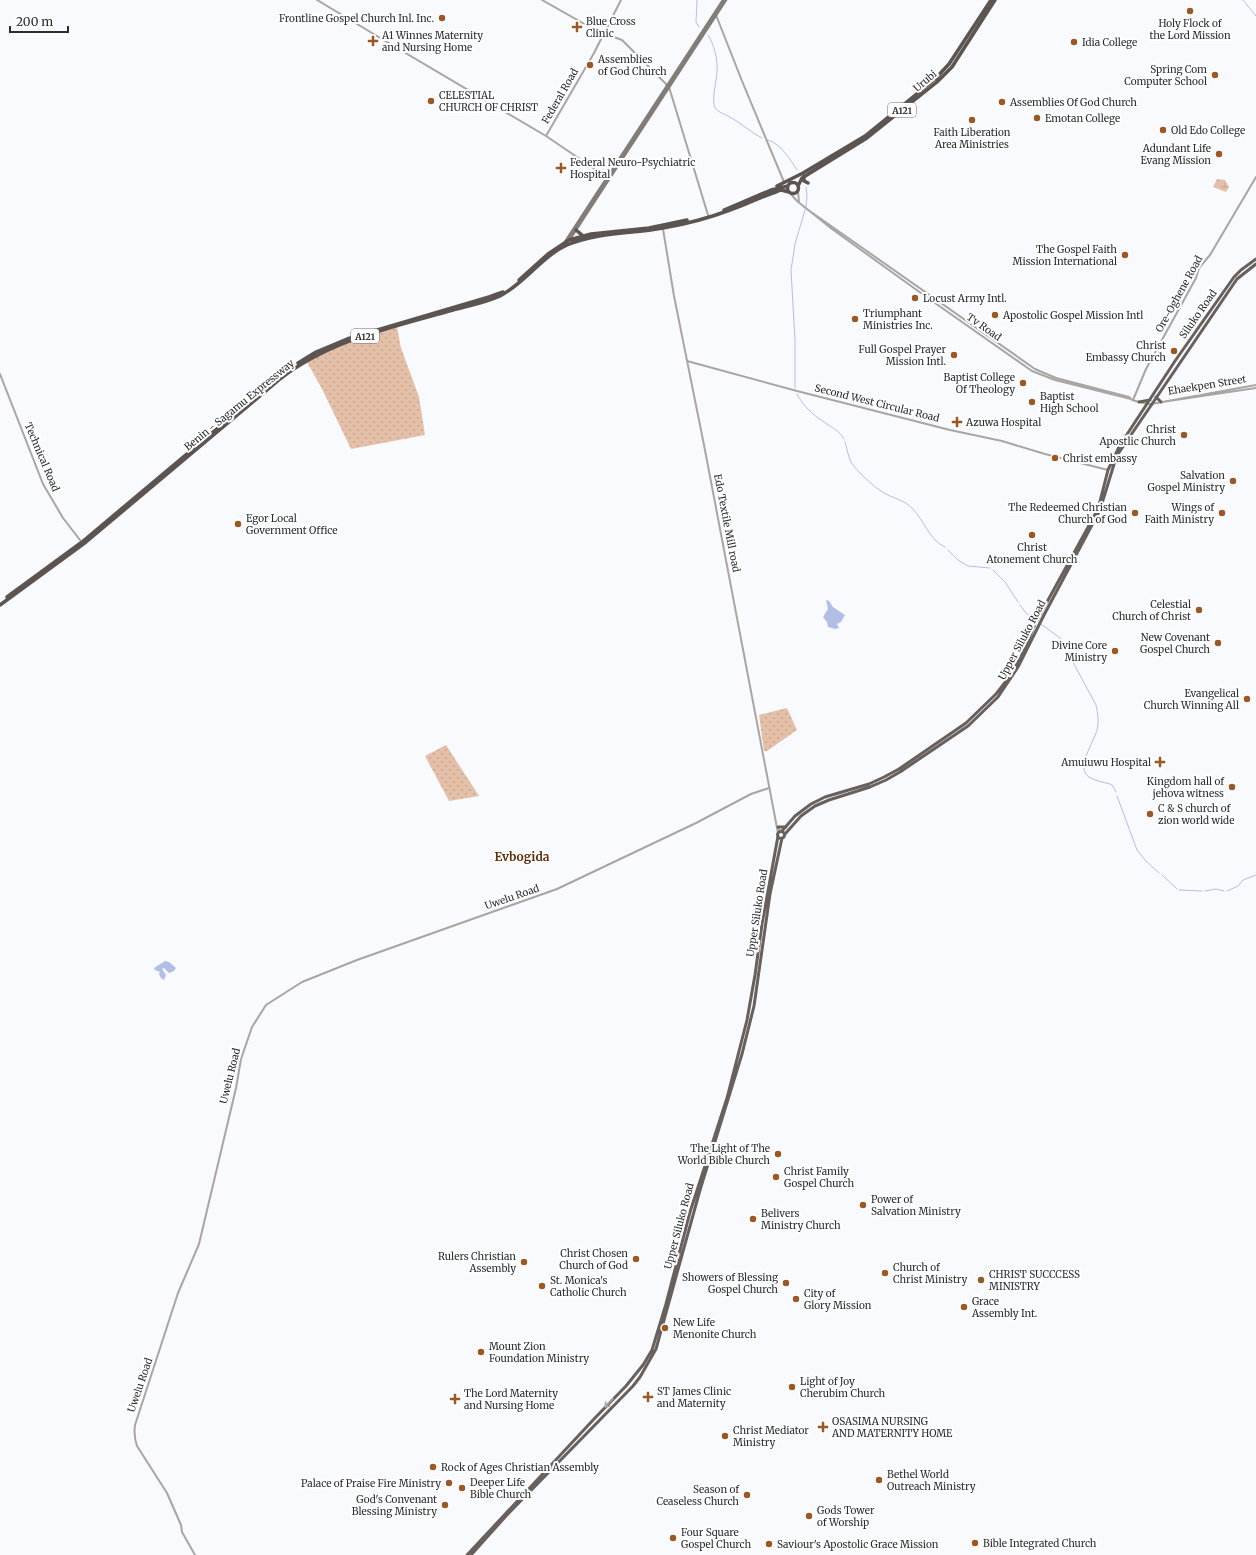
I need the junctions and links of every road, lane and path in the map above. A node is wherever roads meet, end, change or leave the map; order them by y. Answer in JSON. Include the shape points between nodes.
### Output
{"nodes":[{"id":1,"x":317,"y":0,"type":"edge"},
{"id":2,"x":542,"y":0,"type":"edge"},
{"id":3,"x":621,"y":0,"type":"edge"},
{"id":4,"x":724,"y":0,"type":"edge"},
{"id":5,"x":991,"y":0,"type":"edge"},
{"id":6,"x":995,"y":0,"type":"edge"},
{"id":7,"x":986,"y":12,"type":"junction"},
{"id":8,"x":716,"y":15,"type":"junction"},
{"id":9,"x":604,"y":33,"type":"junction"},
{"id":10,"x":668,"y":86,"type":"junction"},
{"id":11,"x":546,"y":136,"type":"junction"},
{"id":12,"x":804,"y":174,"type":"junction"},
{"id":13,"x":1256,"y":177,"type":"edge"},
{"id":14,"x":608,"y":178,"type":"junction"},
{"id":15,"x":784,"y":182,"type":"junction"},
{"id":16,"x":808,"y":183,"type":"dead end"},
{"id":17,"x":790,"y":184,"type":"junction"},
{"id":18,"x":798,"y":186,"type":"junction"},
{"id":19,"x":771,"y":190,"type":"junction"},
{"id":20,"x":798,"y":191,"type":"junction"},
{"id":21,"x":790,"y":193,"type":"junction"},
{"id":22,"x":800,"y":204,"type":"junction"},
{"id":23,"x":804,"y":207,"type":"junction"},
{"id":24,"x":708,"y":215,"type":"junction"},
{"id":25,"x":662,"y":227,"type":"junction"},
{"id":26,"x":576,"y":230,"type":"junction"},
{"id":27,"x":583,"y":236,"type":"junction"},
{"id":28,"x":569,"y":240,"type":"junction"},
{"id":29,"x":565,"y":244,"type":"junction"},
{"id":30,"x":1256,"y":260,"type":"edge"},
{"id":31,"x":1256,"y":264,"type":"edge"},
{"id":32,"x":917,"y":286,"type":"junction"},
{"id":33,"x":916,"y":289,"type":"junction"},
{"id":34,"x":687,"y":361,"type":"junction"},
{"id":35,"x":1177,"y":362,"type":"junction"},
{"id":36,"x":0,"y":374,"type":"edge"},
{"id":37,"x":280,"y":378,"type":"junction"},
{"id":38,"x":1256,"y":387,"type":"edge"},
{"id":39,"x":1156,"y":397,"type":"junction"},
{"id":40,"x":1132,"y":400,"type":"junction"},
{"id":41,"x":1139,"y":402,"type":"junction"},
{"id":42,"x":1151,"y":402,"type":"junction"},
{"id":43,"x":1161,"y":402,"type":"junction"},
{"id":44,"x":1147,"y":404,"type":"junction"},
{"id":45,"x":1145,"y":408,"type":"junction"},
{"id":46,"x":1110,"y":470,"type":"junction"},
{"id":47,"x":80,"y":540,"type":"dead end"},
{"id":48,"x":0,"y":604,"type":"edge"},
{"id":49,"x":769,"y":788,"type":"junction"},
{"id":50,"x":777,"y":826,"type":"junction"},
{"id":51,"x":786,"y":827,"type":"junction"},
{"id":52,"x":780,"y":833,"type":"junction"},
{"id":53,"x":753,"y":1005,"type":"junction"},
{"id":54,"x":195,"y":1554,"type":"edge"},
{"id":55,"x":467,"y":1555,"type":"edge"},
{"id":56,"x":472,"y":1555,"type":"edge"}],
"edges":[{"from":1,"to":11,"type":"street"},
{"from":2,"to":9,"type":"street"},
{"from":3,"to":9,"type":"street","name":"Federal Road"},
{"from":4,"to":8,"type":"main road"},
{"from":4,"to":10,"type":"main road"},
{"from":5,"to":7,"type":"highway","number":"A121"},
{"from":6,"to":7,"type":"highway","number":"A121"},
{"from":7,"to":12,"type":"highway","name":"Urubi","number":"A121","via":[[949,64],[935,79],[865,136]]},
{"from":7,"to":12,"type":"highway","name":"Urubi","number":"A121","via":[[952,67],[937,82],[879,129]]},
{"from":8,"to":10,"type":"main road"},
{"from":8,"to":15,"type":"street"},
{"from":9,"to":10,"type":"street","via":[[627,43]]},
{"from":9,"to":11,"type":"street","name":"Federal Road"},
{"from":10,"to":14,"type":"main road"},
{"from":10,"to":24,"type":"street"},
{"from":11,"to":14,"type":"street"},
{"from":12,"to":15,"type":"highway","number":"A121"},
{"from":12,"to":16,"type":"highway","via":[[804,181]]},
{"from":12,"to":17,"type":"highway","number":"A121"},
{"from":12,"to":18,"type":"highway","name":"Urubi","number":"A121"},
{"from":13,"to":40,"type":"street","name":"Ore-Oghene Road","via":[[1199,268]]},
{"from":14,"to":26,"type":"main road"},
{"from":14,"to":29,"type":"main road"},
{"from":15,"to":19,"type":"highway","number":"A121"},
{"from":17,"to":18,"type":"highway","via":[[795,183]]},
{"from":17,"to":19,"type":"highway","number":"A121"},
{"from":17,"to":21,"type":"highway"},
{"from":18,"to":20,"type":"highway"},
{"from":19,"to":24,"type":"highway","number":"A121"},
{"from":20,"to":21,"type":"highway","number":"A121"},
{"from":20,"to":22,"type":"street"},
{"from":21,"to":22,"type":"street","name":"Tv Road"},
{"from":21,"to":25,"type":"highway","name":"Benin - Sagamu Expressway","number":"A121","via":[[781,190],[730,210]]},
{"from":22,"to":23,"type":"street","name":"Tv Road"},
{"from":23,"to":32,"type":"street","name":"Tv Road"},
{"from":23,"to":33,"type":"street","name":"Tv Road"},
{"from":24,"to":25,"type":"highway","number":"A121"},
{"from":25,"to":27,"type":"highway","number":"A121"},
{"from":25,"to":29,"type":"highway","name":"Benin - Sagamu Expressway","number":"A121","via":[[591,236]]},
{"from":25,"to":34,"type":"street","name":"Edo Textile Mill road"},
{"from":26,"to":27,"type":"highway"},
{"from":26,"to":28,"type":"main road"},
{"from":27,"to":28,"type":"highway","number":"A121"},
{"from":28,"to":29,"type":"highway","number":"A121"},
{"from":29,"to":37,"type":"highway","number":"A121","via":[[548,254],[511,287],[496,295],[347,339],[316,352]]},
{"from":29,"to":37,"type":"highway","name":"Benin - Sagamu Expressway","number":"A121","via":[[514,288],[500,296],[353,339],[319,354]]},
{"from":30,"to":35,"type":"main road","name":"Siluko Road","via":[[1234,277]]},
{"from":31,"to":35,"type":"main road","name":"Siluko Road","via":[[1237,279]]},
{"from":32,"to":33,"type":"street"},
{"from":32,"to":40,"type":"street","name":"Tv Road","via":[[1035,369],[1049,376]]},
{"from":33,"to":40,"type":"street","name":"Tv Road","via":[[1032,371],[1055,380]]},
{"from":34,"to":46,"type":"street","name":"Second West Circular Road","via":[[797,392],[1002,441]]},
{"from":34,"to":49,"type":"street","name":"Edo Textile Mill road"},
{"from":35,"to":39,"type":"main road","name":"Siluko Road"},
{"from":35,"to":42,"type":"main road","name":"Siluko Road"},
{"from":36,"to":47,"type":"street","name":"Technical Road","via":[[43,484],[63,518]]},
{"from":37,"to":48,"type":"highway","number":"A121","via":[[82,542]]},
{"from":37,"to":48,"type":"highway","name":"Benin - Sagamu Expressway","number":"A121","via":[[86,542]]},
{"from":38,"to":43,"type":"street","name":"Ehaekpen Street"},
{"from":39,"to":42,"type":"main road","name":"Siluko Road"},
{"from":39,"to":43,"type":"main road"},
{"from":40,"to":41,"type":"street","name":"Tv Road"},
{"from":41,"to":42,"type":"main road"},
{"from":41,"to":44,"type":"street","name":"Tv Road"},
{"from":41,"to":45,"type":"main road"},
{"from":42,"to":43,"type":"street","name":"Ehaekpen Street"},
{"from":42,"to":44,"type":"main road","name":"Siluko Road"},
{"from":42,"to":46,"type":"main road","name":"Upper Siluko Road"},
{"from":44,"to":45,"type":"main road","name":"Upper Siluko Road"},
{"from":45,"to":46,"type":"main road","name":"Upper Siluko Road","via":[[1120,445]]},
{"from":46,"to":51,"type":"main road","name":"Upper Siluko Road","via":[[1098,509],[1036,622],[1020,659],[996,694],[966,723],[899,769],[869,784],[825,797],[795,816]]},
{"from":46,"to":52,"type":"main road","name":"Upper Siluko Road","via":[[1100,510],[1018,667],[998,696],[968,726],[900,772],[870,787],[815,806]]},
{"from":49,"to":50,"type":"street","name":"Edo Textile Mill road"},
{"from":49,"to":54,"type":"street","name":"Uwelu Road","via":[[557,890],[316,976],[291,988],[264,1007],[252,1027],[241,1059],[199,1244],[178,1293],[135,1425],[134,1439],[167,1493],[182,1532]]},
{"from":50,"to":51,"type":"main road"},
{"from":50,"to":52,"type":"street","name":"Edo Textile Mill road"},
{"from":51,"to":52,"type":"main road","name":"Upper Siluko Road"},
{"from":52,"to":53,"type":"main road","name":"Upper Siluko Road","via":[[762,924]]},
{"from":52,"to":53,"type":"main road","name":"Upper Siluko Road","via":[[782,838],[770,894]]},
{"from":53,"to":55,"type":"main road","name":"Upper Siluko Road","one_way":true,"via":[[727,1098],[690,1212],[652,1350],[644,1365],[626,1386]]},
{"from":53,"to":56,"type":"main road","name":"Upper Siluko Road","via":[[731,1091],[653,1356],[633,1386],[507,1515]]}]}
